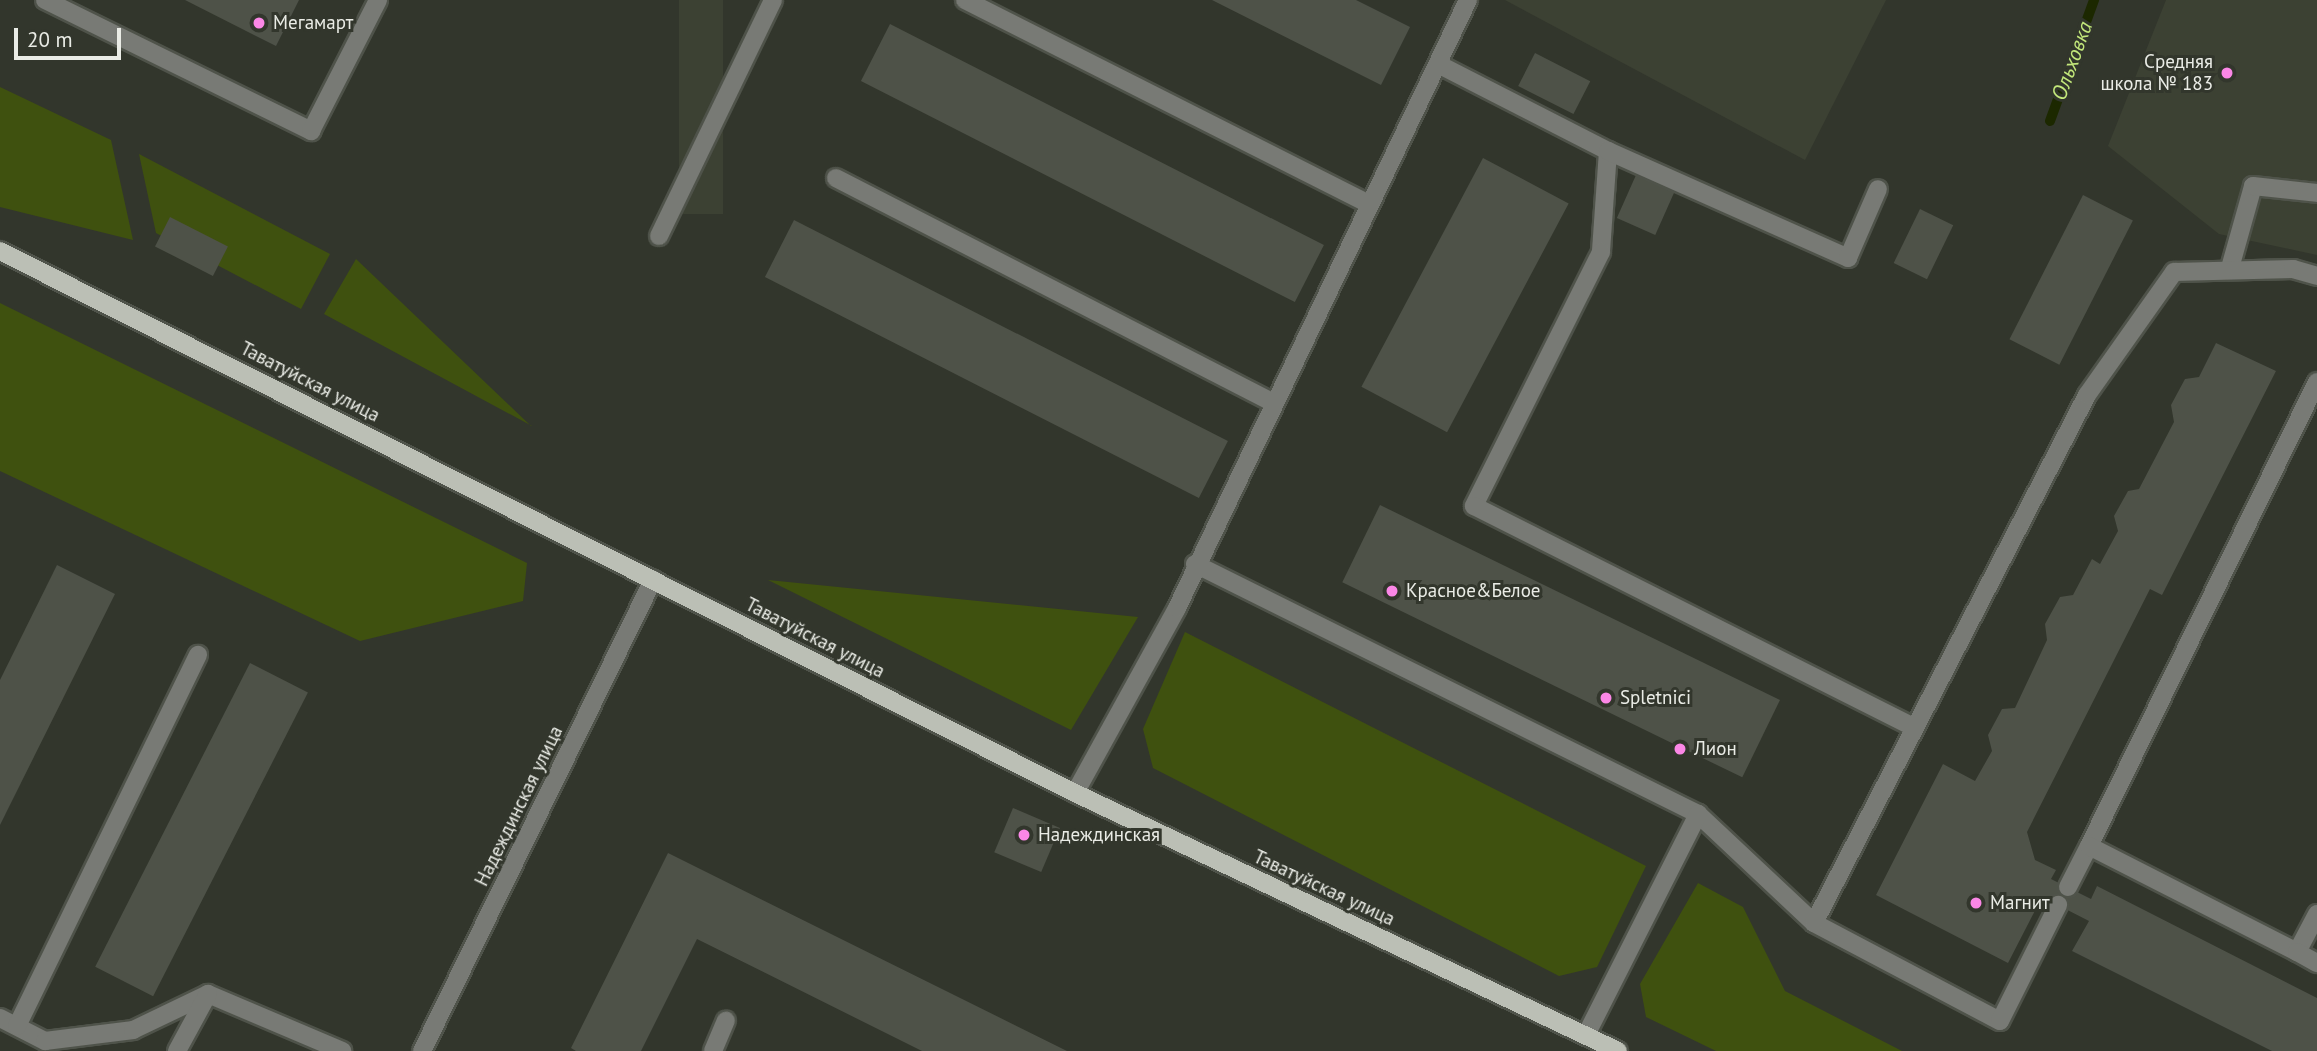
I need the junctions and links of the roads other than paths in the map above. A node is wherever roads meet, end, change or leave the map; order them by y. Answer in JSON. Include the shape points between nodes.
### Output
{"nodes":[{"id":1,"x":45,"y":0,"type":"edge"},
{"id":2,"x":378,"y":0,"type":"edge"},
{"id":3,"x":773,"y":0,"type":"edge"},
{"id":4,"x":965,"y":0,"type":"edge"},
{"id":5,"x":1468,"y":0,"type":"edge"},
{"id":6,"x":1440,"y":65,"type":"junction"},
{"id":7,"x":1608,"y":151,"type":"junction"},
{"id":8,"x":836,"y":178,"type":"dead end"},
{"id":9,"x":1878,"y":189,"type":"dead end"},
{"id":10,"x":2317,"y":193,"type":"edge"},
{"id":11,"x":1369,"y":204,"type":"junction"},
{"id":12,"x":659,"y":236,"type":"dead end"},
{"id":13,"x":0,"y":251,"type":"edge"},
{"id":14,"x":2230,"y":268,"type":"junction"},
{"id":15,"x":2317,"y":276,"type":"edge"},
{"id":16,"x":2317,"y":382,"type":"edge"},
{"id":17,"x":1274,"y":403,"type":"junction"},
{"id":18,"x":1195,"y":564,"type":"junction"},
{"id":19,"x":653,"y":580,"type":"junction"},
{"id":20,"x":198,"y":655,"type":"dead end"},
{"id":21,"x":1913,"y":727,"type":"junction"},
{"id":22,"x":1075,"y":793,"type":"junction"},
{"id":23,"x":1698,"y":814,"type":"junction"},
{"id":24,"x":2089,"y":846,"type":"junction"},
{"id":25,"x":2068,"y":887,"type":"dead end"},
{"id":26,"x":2059,"y":905,"type":"dead end"},
{"id":27,"x":2317,"y":914,"type":"edge"},
{"id":28,"x":1814,"y":923,"type":"junction"},
{"id":29,"x":2297,"y":952,"type":"junction"},
{"id":30,"x":2317,"y":963,"type":"edge"},
{"id":31,"x":208,"y":995,"type":"junction"},
{"id":32,"x":0,"y":1018,"type":"edge"},
{"id":33,"x":726,"y":1021,"type":"dead end"},
{"id":34,"x":17,"y":1026,"type":"junction"},
{"id":35,"x":1586,"y":1035,"type":"junction"},
{"id":36,"x":177,"y":1051,"type":"edge"},
{"id":37,"x":342,"y":1051,"type":"edge"},
{"id":38,"x":422,"y":1051,"type":"edge"},
{"id":39,"x":713,"y":1051,"type":"edge"},
{"id":40,"x":1618,"y":1051,"type":"edge"}],
"edges":[{"from":1,"to":2,"type":"street","via":[[311,131]]},
{"from":3,"to":12,"type":"street"},
{"from":4,"to":11,"type":"street"},
{"from":5,"to":6,"type":"street"},
{"from":6,"to":7,"type":"street"},
{"from":6,"to":11,"type":"street"},
{"from":7,"to":9,"type":"street","via":[[1848,258]]},
{"from":7,"to":21,"type":"street","via":[[1601,252],[1474,506]]},
{"from":8,"to":17,"type":"street"},
{"from":10,"to":14,"type":"street","via":[[2253,186]]},
{"from":11,"to":17,"type":"street"},
{"from":13,"to":19,"type":"main road","name":"Таватуйская улица"},
{"from":14,"to":15,"type":"street"},
{"from":14,"to":21,"type":"street","via":[[2174,272],[2087,395]]},
{"from":16,"to":24,"type":"street"},
{"from":17,"to":18,"type":"street"},
{"from":18,"to":22,"type":"street"},
{"from":18,"to":23,"type":"street"},
{"from":19,"to":22,"type":"main road","name":"Таватуйская улица"},
{"from":19,"to":38,"type":"street","name":"Надеждинская улица"},
{"from":20,"to":34,"type":"street"},
{"from":21,"to":28,"type":"street"},
{"from":22,"to":35,"type":"main road","name":"Таватуйская улица"},
{"from":23,"to":28,"type":"street"},
{"from":23,"to":35,"type":"street"},
{"from":24,"to":25,"type":"street"},
{"from":24,"to":29,"type":"street"},
{"from":26,"to":28,"type":"street","via":[[2000,1021]]},
{"from":27,"to":29,"type":"street"},
{"from":29,"to":30,"type":"street"},
{"from":31,"to":34,"type":"street","via":[[133,1030],[45,1041]]},
{"from":31,"to":36,"type":"street"},
{"from":31,"to":37,"type":"street"},
{"from":32,"to":34,"type":"street"},
{"from":33,"to":39,"type":"street"},
{"from":35,"to":40,"type":"main road","name":"Таватуйская улица"}]}
